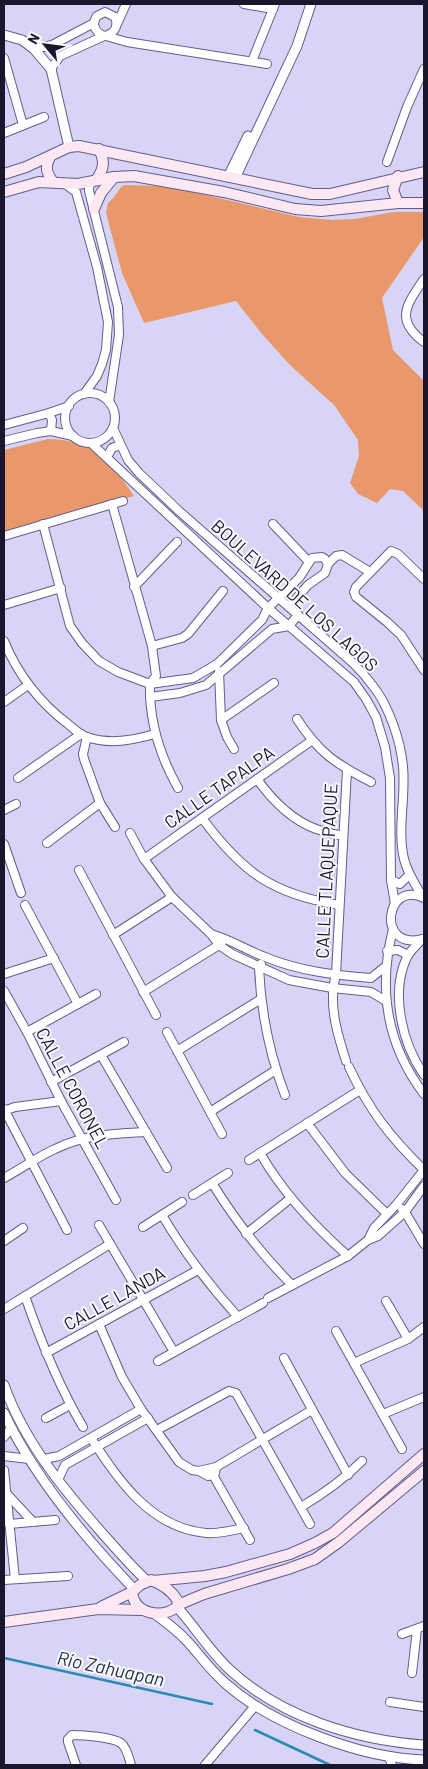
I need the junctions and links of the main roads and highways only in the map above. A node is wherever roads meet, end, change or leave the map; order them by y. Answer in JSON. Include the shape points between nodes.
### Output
{"nodes":[{"id":1,"x":99,"y":150,"type":"junction"},
{"id":2,"x":50,"y":157,"type":"junction"},
{"id":3,"x":424,"y":172,"type":"edge"},
{"id":4,"x":4,"y":174,"type":"edge"},
{"id":5,"x":398,"y":176,"type":"junction"},
{"id":6,"x":114,"y":177,"type":"junction"},
{"id":7,"x":95,"y":180,"type":"junction"},
{"id":8,"x":58,"y":182,"type":"junction"},
{"id":9,"x":4,"y":192,"type":"edge"},
{"id":10,"x":398,"y":203,"type":"junction"},
{"id":11,"x":424,"y":203,"type":"edge"},
{"id":12,"x":94,"y":210,"type":"road end"},
{"id":13,"x":424,"y":1454,"type":"edge"},
{"id":14,"x":424,"y":1471,"type":"edge"},
{"id":15,"x":150,"y":1581,"type":"junction"},
{"id":16,"x":133,"y":1590,"type":"junction"},
{"id":17,"x":178,"y":1606,"type":"junction"},
{"id":18,"x":98,"y":1609,"type":"junction"},
{"id":19,"x":142,"y":1610,"type":"junction"},
{"id":20,"x":4,"y":1622,"type":"edge"}],
"edges":[{"from":1,"to":2,"type":"main road","via":[[69,147]]},
{"from":1,"to":5,"type":"main road","via":[[312,194],[330,194]]},
{"from":1,"to":7,"type":"main road","via":[[104,163]]},
{"from":2,"to":4,"type":"main road"},
{"from":2,"to":8,"type":"main road","via":[[46,171]]},
{"from":3,"to":5,"type":"main road"},
{"from":5,"to":10,"type":"main road","via":[[393,190]]},
{"from":6,"to":7,"type":"main road"},
{"from":6,"to":10,"type":"main road","via":[[134,176],[295,209],[321,211]]},
{"from":6,"to":12,"type":"main road","via":[[101,193]]},
{"from":7,"to":8,"type":"main road","via":[[78,184]]},
{"from":8,"to":9,"type":"main road","via":[[39,182]]},
{"from":10,"to":11,"type":"main road"},
{"from":13,"to":15,"type":"main road","via":[[333,1532],[315,1543],[290,1554],[226,1572]]},
{"from":14,"to":17,"type":"main road","via":[[315,1559],[204,1594]]},
{"from":15,"to":16,"type":"main road"},
{"from":15,"to":17,"type":"main road","via":[[172,1593]]},
{"from":16,"to":18,"type":"main road"},
{"from":16,"to":19,"type":"main road","via":[[136,1604]]},
{"from":17,"to":19,"type":"main road","via":[[155,1614]]},
{"from":18,"to":19,"type":"main road"},
{"from":18,"to":20,"type":"main road"}]}
